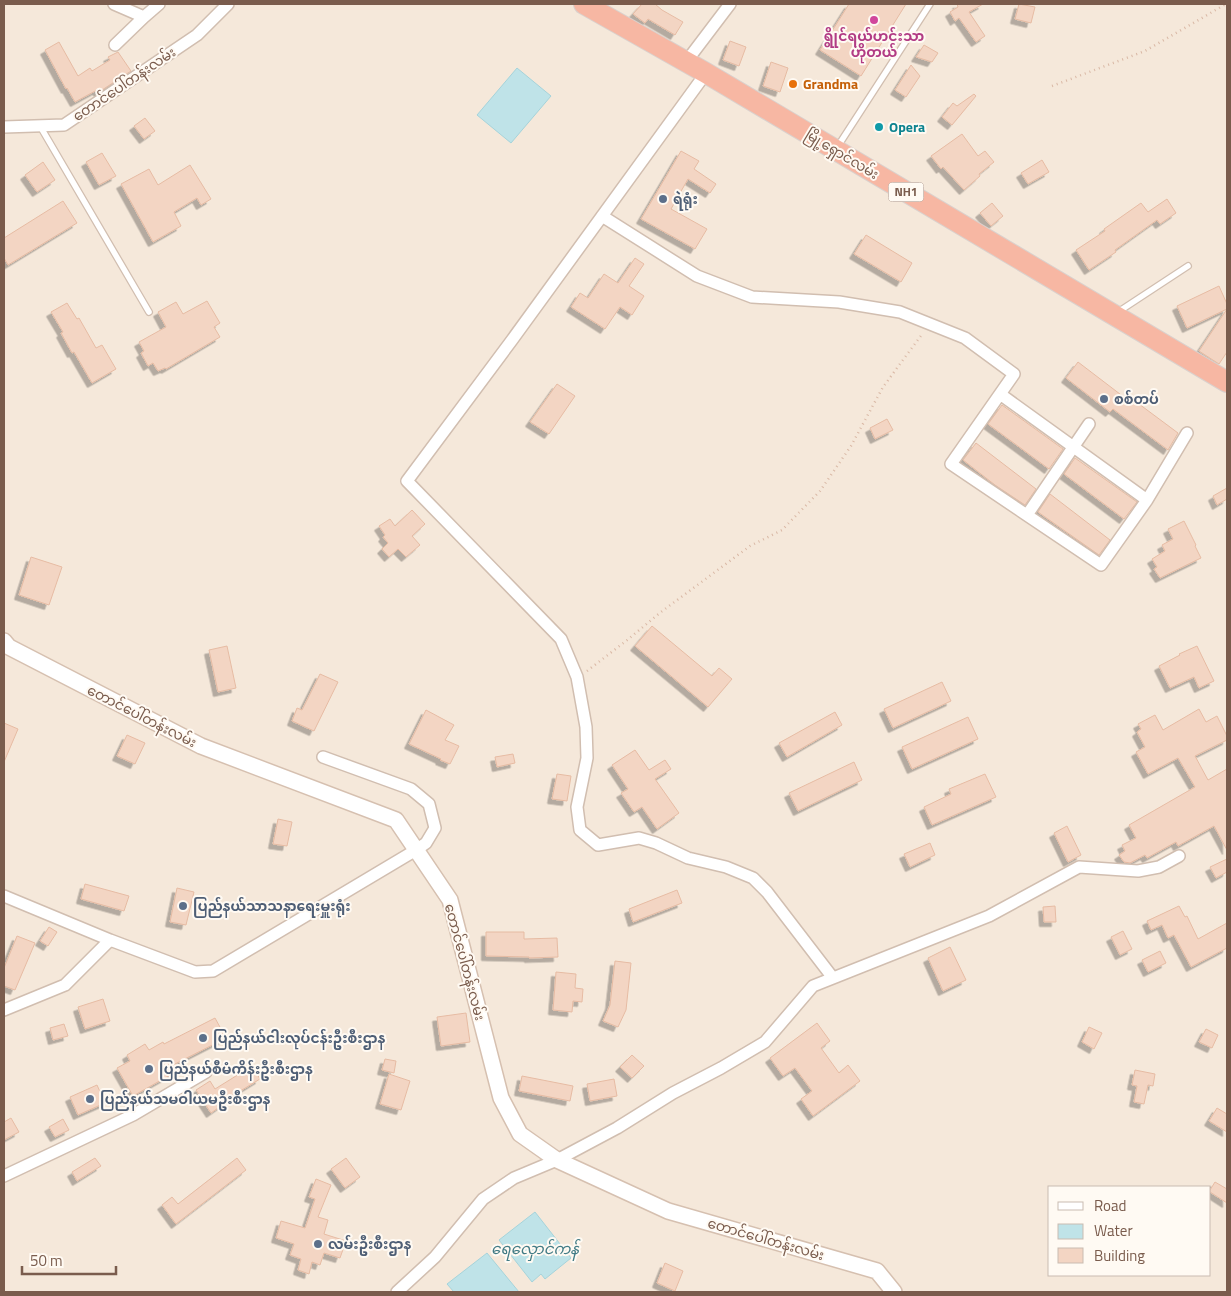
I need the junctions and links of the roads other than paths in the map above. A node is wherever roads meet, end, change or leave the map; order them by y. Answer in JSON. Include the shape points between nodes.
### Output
{"nodes":[{"id":1,"x":114,"y":4,"type":"edge"},
{"id":2,"x":159,"y":4,"type":"edge"},
{"id":3,"x":228,"y":4,"type":"edge"},
{"id":4,"x":584,"y":4,"type":"edge"},
{"id":5,"x":730,"y":4,"type":"edge"},
{"id":6,"x":930,"y":4,"type":"edge"},
{"id":7,"x":144,"y":17,"type":"junction"},
{"id":8,"x":115,"y":46,"type":"dead end"},
{"id":9,"x":686,"y":62,"type":"junction"},
{"id":10,"x":706,"y":74,"type":"junction"},
{"id":11,"x":40,"y":126,"type":"junction"},
{"id":12,"x":4,"y":127,"type":"edge"},
{"id":13,"x":835,"y":150,"type":"junction"},
{"id":14,"x":602,"y":216,"type":"junction"},
{"id":15,"x":1188,"y":266,"type":"dead end"},
{"id":16,"x":149,"y":312,"type":"dead end"},
{"id":17,"x":1114,"y":315,"type":"junction"},
{"id":18,"x":1227,"y":382,"type":"edge"},
{"id":19,"x":1000,"y":394,"type":"junction"},
{"id":20,"x":1089,"y":424,"type":"dead end"},
{"id":21,"x":1187,"y":433,"type":"dead end"},
{"id":22,"x":1073,"y":446,"type":"junction"},
{"id":23,"x":1147,"y":500,"type":"junction"},
{"id":24,"x":1027,"y":515,"type":"junction"},
{"id":25,"x":4,"y":641,"type":"edge"},
{"id":26,"x":323,"y":757,"type":"dead end"},
{"id":27,"x":416,"y":850,"type":"junction"},
{"id":28,"x":1179,"y":856,"type":"dead end"},
{"id":29,"x":4,"y":896,"type":"edge"},
{"id":30,"x":110,"y":940,"type":"junction"},
{"id":31,"x":833,"y":978,"type":"junction"},
{"id":32,"x":4,"y":1010,"type":"edge"},
{"id":33,"x":206,"y":1072,"type":"dead end"},
{"id":34,"x":557,"y":1160,"type":"junction"},
{"id":35,"x":4,"y":1176,"type":"edge"},
{"id":36,"x":397,"y":1292,"type":"edge"},
{"id":37,"x":894,"y":1292,"type":"edge"}],
"edges":[{"from":1,"to":7,"type":"street"},
{"from":2,"to":7,"type":"street"},
{"from":3,"to":11,"type":"street","name":"တောင်ပေါ်တန်းလမ်း","via":[[197,35],[64,125]]},
{"from":4,"to":9,"type":"highway","name":"မြို့ရှောင်လမ်း","number":"NH1"},
{"from":5,"to":9,"type":"street"},
{"from":6,"to":13,"type":"lane"},
{"from":7,"to":8,"type":"street"},
{"from":9,"to":10,"type":"highway","name":"မြို့ရှောင်လမ်း","number":"NH1"},
{"from":10,"to":13,"type":"highway","name":"မြို့ရှောင်လမ်း","number":"NH1"},
{"from":10,"to":14,"type":"street"},
{"from":11,"to":12,"type":"street","name":"တောင်ပေါ်တန်းလမ်း"},
{"from":11,"to":16,"type":"lane"},
{"from":13,"to":17,"type":"highway","name":"မြို့ရှောင်လမ်း","number":"NH1"},
{"from":14,"to":19,"type":"street","via":[[697,276],[752,298],[839,302],[900,312],[965,338],[1014,374]]},
{"from":14,"to":31,"type":"street","via":[[407,481],[561,639],[577,677],[586,727],[587,758],[577,807],[580,830],[598,845],[639,838],[688,858],[754,878]]},
{"from":15,"to":17,"type":"lane"},
{"from":17,"to":18,"type":"highway","name":"မြို့ရှောင်လမ်း","number":"NH1"},
{"from":19,"to":22,"type":"street"},
{"from":19,"to":24,"type":"street","via":[[951,464]]},
{"from":20,"to":22,"type":"street"},
{"from":21,"to":23,"type":"street"},
{"from":22,"to":23,"type":"street"},
{"from":22,"to":24,"type":"street"},
{"from":23,"to":24,"type":"street","via":[[1101,565]]},
{"from":25,"to":27,"type":"street","name":"တောင်ပေါ်တန်းလမ်း","via":[[9,647],[201,746],[396,820]]},
{"from":26,"to":27,"type":"street","via":[[411,789],[429,804],[435,828],[426,843]]},
{"from":27,"to":30,"type":"street","via":[[213,971],[196,972]]},
{"from":27,"to":34,"type":"street","name":"တောင်ပေါ်တန်းလမ်း","via":[[450,900],[501,1098],[520,1134]]},
{"from":28,"to":31,"type":"street","via":[[1159,867],[1138,871],[1079,866],[989,916]]},
{"from":29,"to":30,"type":"street"},
{"from":30,"to":32,"type":"street","via":[[65,985]]},
{"from":31,"to":34,"type":"street","via":[[813,986],[765,1042]]},
{"from":33,"to":35,"type":"street","via":[[133,1115]]},
{"from":34,"to":36,"type":"street","via":[[514,1178],[483,1199],[435,1256]]},
{"from":34,"to":37,"type":"street","name":"တောင်ပေါ်တန်းလမ်း","via":[[668,1211],[877,1271]]}]}
